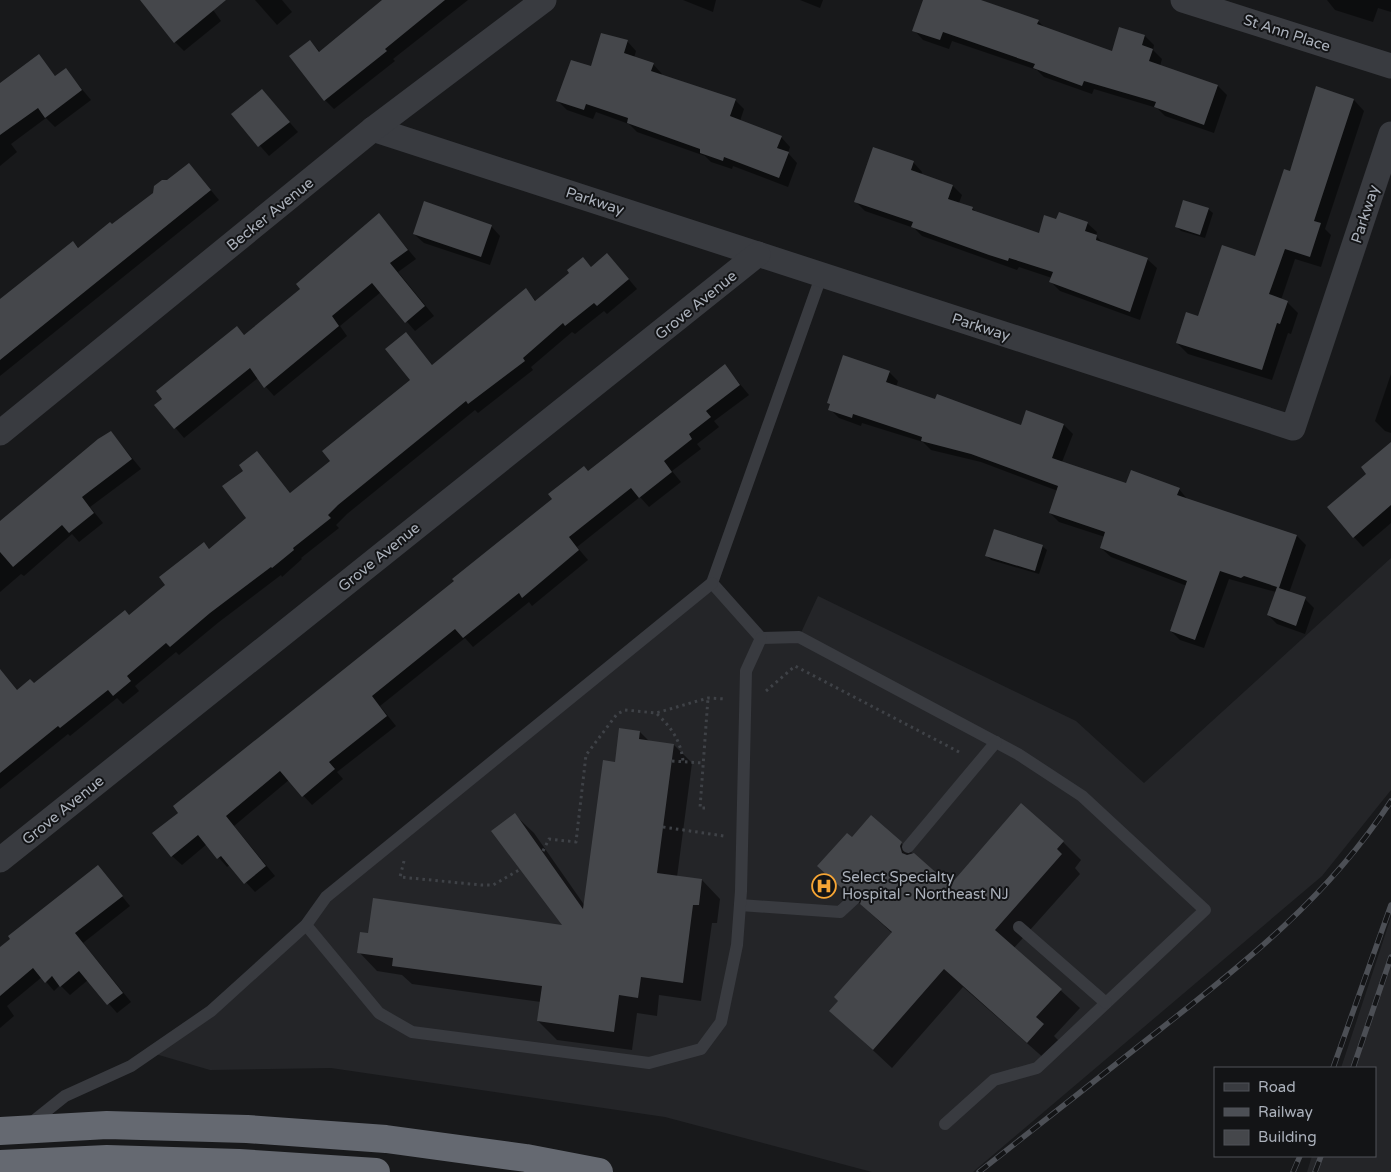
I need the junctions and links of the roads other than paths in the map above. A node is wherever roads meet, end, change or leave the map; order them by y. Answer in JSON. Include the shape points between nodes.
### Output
{"nodes":[{"id":1,"x":544,"y":0,"type":"edge"},
{"id":2,"x":1183,"y":0,"type":"edge"},
{"id":3,"x":1391,"y":66,"type":"edge"},
{"id":4,"x":373,"y":129,"type":"junction"},
{"id":5,"x":1391,"y":134,"type":"edge"},
{"id":6,"x":758,"y":254,"type":"junction"},
{"id":7,"x":822,"y":274,"type":"junction"},
{"id":8,"x":0,"y":433,"type":"edge"},
{"id":9,"x":712,"y":583,"type":"junction"},
{"id":10,"x":761,"y":638,"type":"junction"},
{"id":11,"x":996,"y":742,"type":"junction"},
{"id":12,"x":908,"y":847,"type":"dead end"},
{"id":13,"x":0,"y":860,"type":"edge"},
{"id":14,"x":854,"y":899,"type":"dead end"},
{"id":15,"x":740,"y":906,"type":"junction"},
{"id":16,"x":306,"y":925,"type":"junction"},
{"id":17,"x":1019,"y":927,"type":"dead end"},
{"id":18,"x":1106,"y":1003,"type":"junction"},
{"id":19,"x":945,"y":1124,"type":"dead end"},
{"id":20,"x":12,"y":1130,"type":"edge"},
{"id":21,"x":0,"y":1164,"type":"edge"},
{"id":22,"x":376,"y":1172,"type":"edge"},
{"id":23,"x":599,"y":1172,"type":"edge"}],
"edges":[{"from":1,"to":4,"type":"street","name":"Becker Avenue"},
{"from":2,"to":3,"type":"street","name":"St Ann Place"},
{"from":4,"to":6,"type":"street","name":"Parkway"},
{"from":4,"to":8,"type":"street","name":"Becker Avenue"},
{"from":5,"to":7,"type":"street","name":"Parkway","via":[[1293,428]]},
{"from":6,"to":7,"type":"street","name":"Parkway"},
{"from":6,"to":13,"type":"street","name":"Grove Avenue"},
{"from":7,"to":9,"type":"lane"},
{"from":9,"to":10,"type":"lane"},
{"from":9,"to":16,"type":"lane","via":[[326,897]]},
{"from":10,"to":11,"type":"lane","via":[[798,637]]},
{"from":10,"to":15,"type":"lane","via":[[746,670]]},
{"from":11,"to":12,"type":"lane"},
{"from":11,"to":18,"type":"lane","via":[[1082,796],[1206,910]]},
{"from":14,"to":15,"type":"lane","via":[[840,912]]},
{"from":15,"to":16,"type":"lane","via":[[737,945],[722,1022],[701,1048],[649,1063],[412,1032],[379,1014]]},
{"from":16,"to":20,"type":"lane","via":[[211,1011],[131,1066],[65,1096]]},
{"from":17,"to":18,"type":"lane"},
{"from":18,"to":19,"type":"lane","via":[[1037,1068],[994,1080]]},
{"from":20,"to":23,"type":"highway","via":[[137,1126],[366,1137],[526,1158]]},
{"from":21,"to":22,"type":"highway","via":[[107,1159]]}]}
